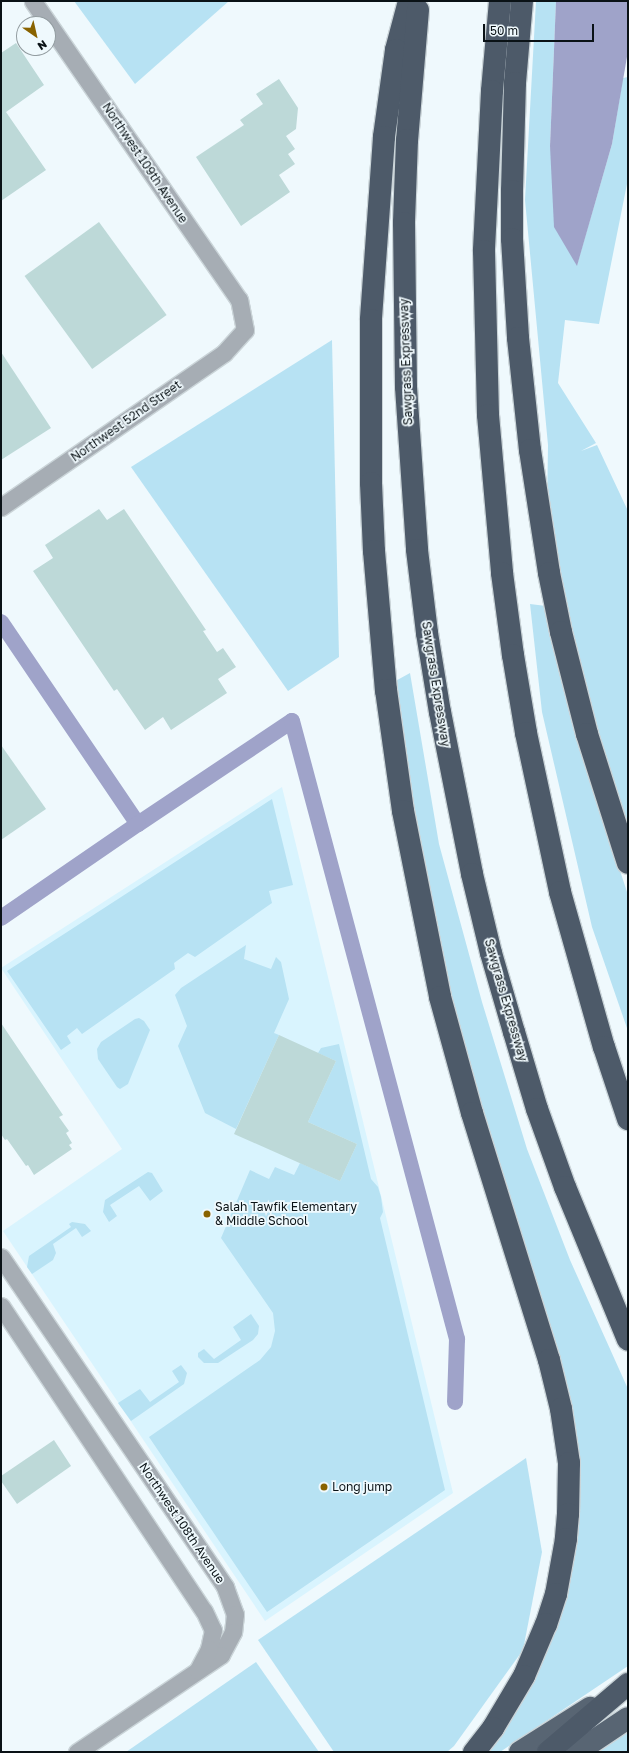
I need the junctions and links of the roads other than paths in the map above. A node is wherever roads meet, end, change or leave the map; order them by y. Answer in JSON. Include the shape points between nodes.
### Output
{"nodes":[{"id":1,"x":33,"y":1,"type":"edge"},
{"id":2,"x":409,"y":1,"type":"edge"},
{"id":3,"x":419,"y":1,"type":"edge"},
{"id":4,"x":500,"y":1,"type":"edge"},
{"id":5,"x":522,"y":1,"type":"edge"},
{"id":6,"x":245,"y":330,"type":"joint"},
{"id":7,"x":1,"y":508,"type":"edge"},
{"id":8,"x":628,"y":863,"type":"edge"},
{"id":9,"x":628,"y":1119,"type":"edge"},
{"id":10,"x":2,"y":1262,"type":"edge"},
{"id":11,"x":1,"y":1306,"type":"edge"},
{"id":12,"x":628,"y":1340,"type":"edge"},
{"id":13,"x":198,"y":1671,"type":"junction"},
{"id":14,"x":628,"y":1684,"type":"edge"},
{"id":15,"x":628,"y":1718,"type":"edge"},
{"id":16,"x":77,"y":1752,"type":"edge"},
{"id":17,"x":474,"y":1752,"type":"edge"},
{"id":18,"x":520,"y":1752,"type":"edge"},
{"id":19,"x":548,"y":1752,"type":"edge"},
{"id":20,"x":577,"y":1752,"type":"edge"}],
"edges":[{"from":1,"to":6,"type":"street","name":"Northwest 109th Avenue","via":[[239,300]]},
{"from":2,"to":17,"type":"highway","via":[[396,50],[384,137],[371,320],[374,551],[386,690],[404,818],[440,997],[472,1113],[549,1360],[561,1409],[569,1463],[566,1539],[556,1594],[536,1652],[509,1703]]},
{"from":3,"to":12,"type":"highway","name":"Sawgrass Expressway","via":[[407,140],[404,223],[406,387],[417,550],[427,633],[472,874],[491,953],[537,1109],[565,1187]]},
{"from":4,"to":9,"type":"highway","via":[[492,91],[484,251],[488,415],[502,573],[526,733],[558,884],[597,1024]]},
{"from":5,"to":8,"type":"highway","via":[[515,83],[512,223],[518,338],[528,436],[538,510],[561,632],[587,734]]},
{"from":6,"to":7,"type":"street","name":"Northwest 52nd Street","via":[[224,353]]},
{"from":10,"to":13,"type":"street","name":"Northwest 108th Avenue","via":[[225,1587],[235,1614],[233,1632],[221,1655]]},
{"from":11,"to":13,"type":"street","via":[[204,1611],[213,1630],[209,1649]]},
{"from":13,"to":16,"type":"street","name":"Northwest 108th Avenue"},
{"from":14,"to":18,"type":"highway"},
{"from":14,"to":19,"type":"highway"},
{"from":15,"to":20,"type":"highway"}]}
